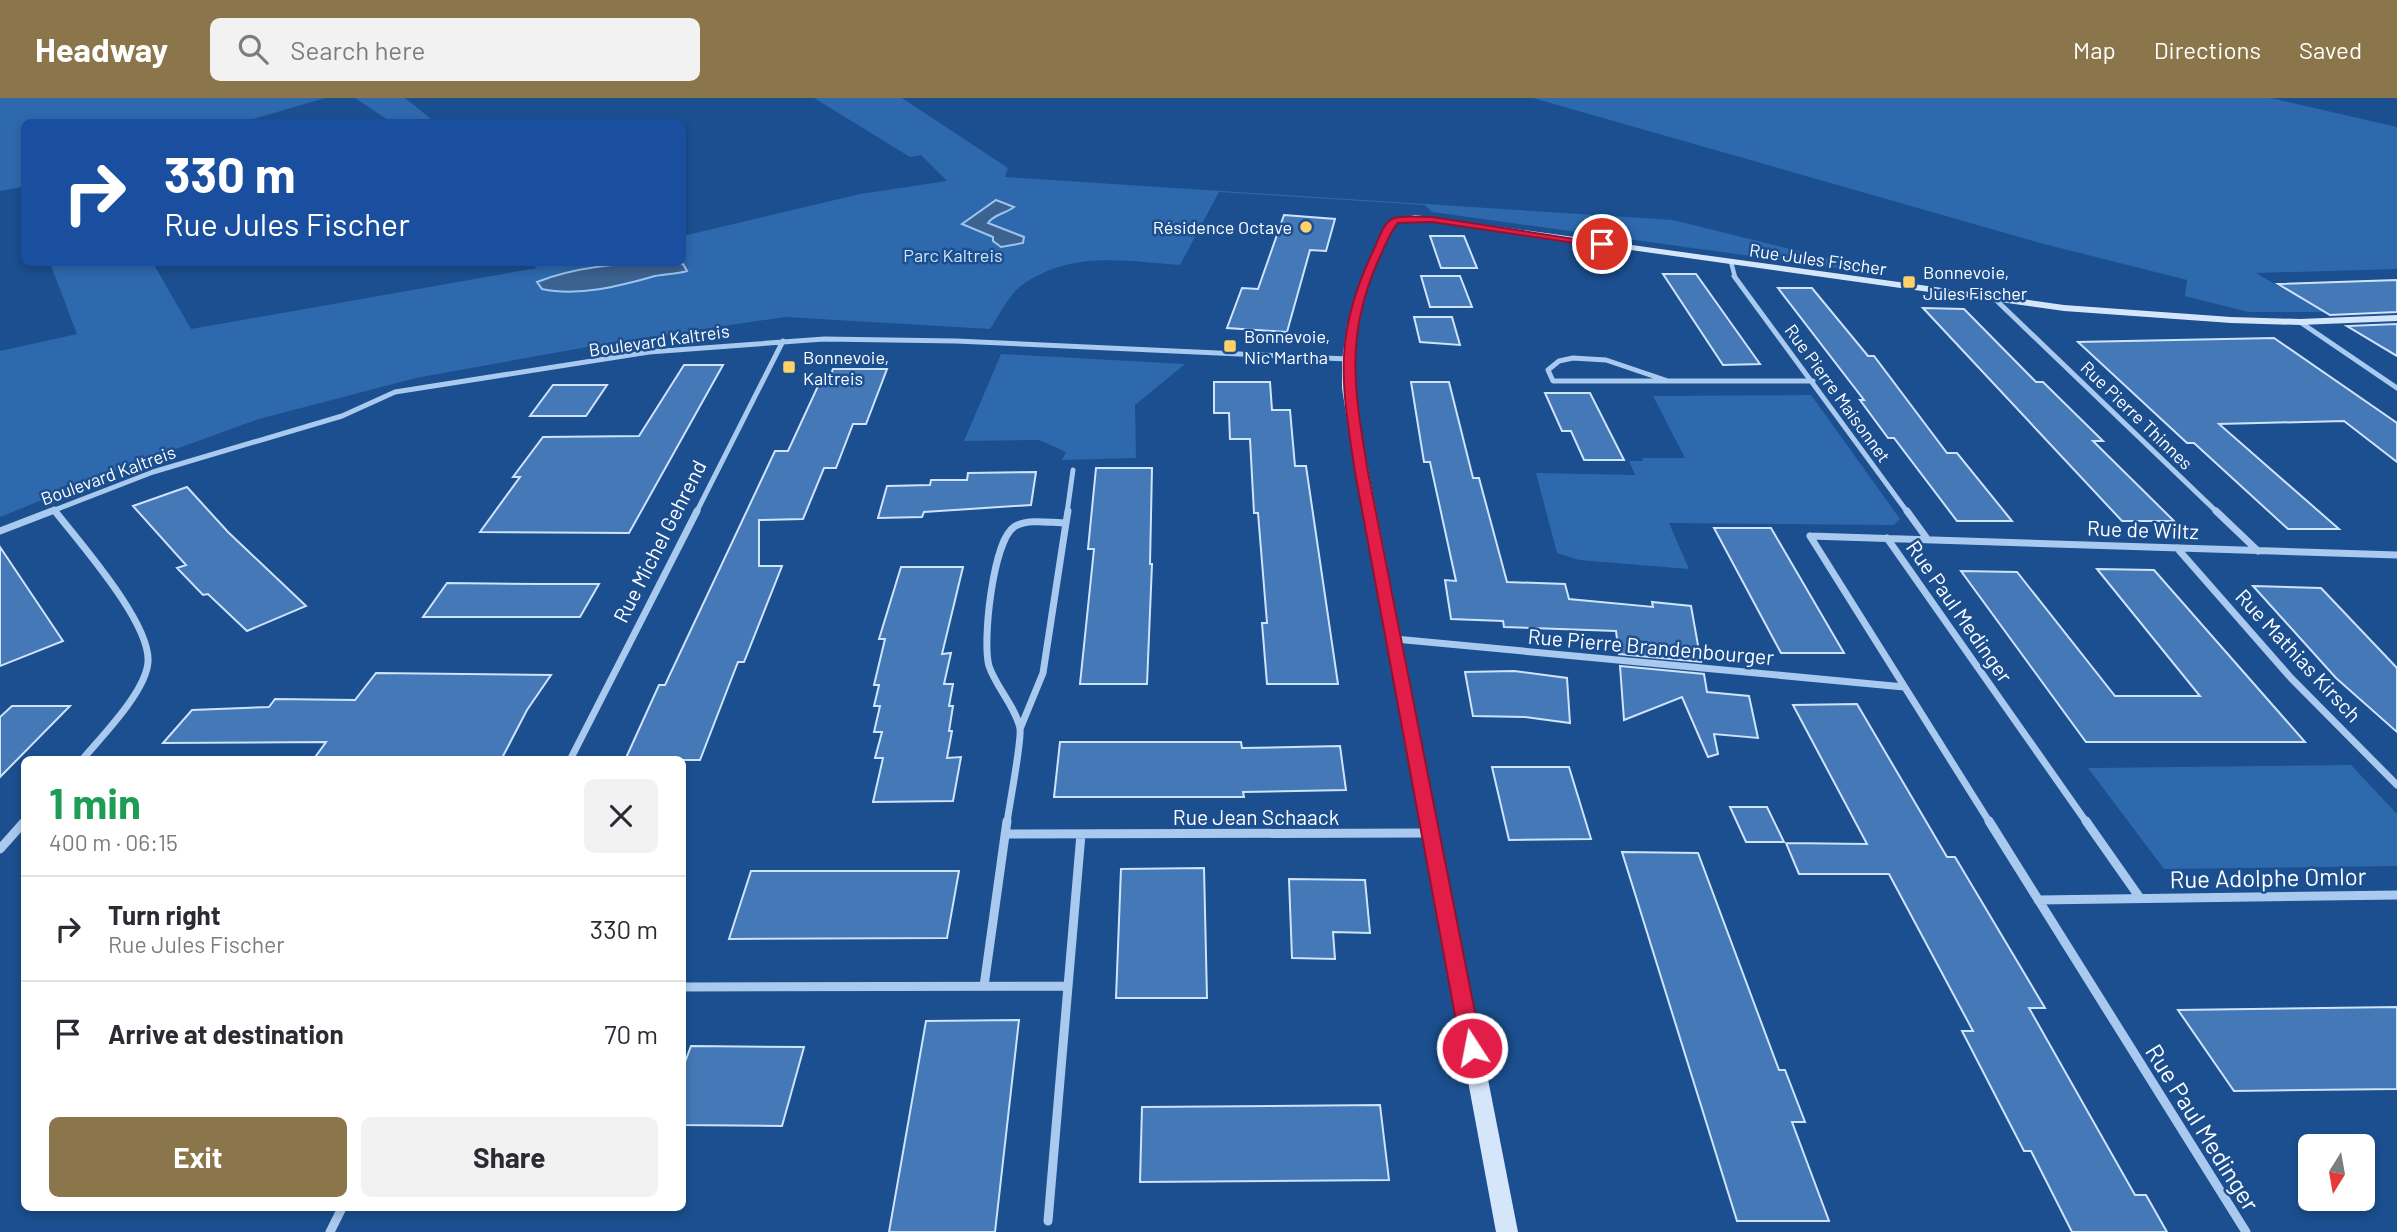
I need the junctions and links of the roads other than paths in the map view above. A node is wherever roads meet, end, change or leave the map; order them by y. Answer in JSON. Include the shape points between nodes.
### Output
{"nodes":[{"id":1,"x":1731,"y":262,"type":"junction"},
{"id":2,"x":1996,"y":300,"type":"junction"},
{"id":3,"x":2397,"y":318,"type":"edge"},
{"id":4,"x":2300,"y":322,"type":"junction"},
{"id":5,"x":783,"y":341,"type":"junction"},
{"id":6,"x":1347,"y":359,"type":"junction"},
{"id":7,"x":1668,"y":381,"type":"junction"},
{"id":8,"x":1813,"y":382,"type":"junction"},
{"id":9,"x":2397,"y":388,"type":"edge"},
{"id":10,"x":1073,"y":470,"type":"dead end"},
{"id":11,"x":54,"y":509,"type":"junction"},
{"id":12,"x":1066,"y":523,"type":"junction"},
{"id":13,"x":0,"y":531,"type":"edge"},
{"id":14,"x":1887,"y":538,"type":"junction"},
{"id":15,"x":1928,"y":540,"type":"junction"},
{"id":16,"x":2177,"y":548,"type":"junction"},
{"id":17,"x":2258,"y":551,"type":"junction"},
{"id":18,"x":2397,"y":555,"type":"edge"},
{"id":19,"x":1395,"y":639,"type":"junction"},
{"id":20,"x":1904,"y":687,"type":"junction"},
{"id":21,"x":1020,"y":729,"type":"junction"},
{"id":22,"x":85,"y":756,"type":"edge"},
{"id":23,"x":572,"y":756,"type":"edge"},
{"id":24,"x":2397,"y":785,"type":"edge"},
{"id":25,"x":21,"y":825,"type":"edge"},
{"id":26,"x":1431,"y":833,"type":"junction"},
{"id":27,"x":1005,"y":834,"type":"junction"},
{"id":28,"x":1081,"y":834,"type":"junction"},
{"id":29,"x":0,"y":849,"type":"edge"},
{"id":30,"x":2397,"y":895,"type":"edge"},
{"id":31,"x":2140,"y":898,"type":"junction"},
{"id":32,"x":2038,"y":900,"type":"junction"},
{"id":33,"x":984,"y":986,"type":"junction"},
{"id":34,"x":1068,"y":986,"type":"junction"},
{"id":35,"x":686,"y":987,"type":"edge"},
{"id":36,"x":340,"y":1211,"type":"edge"},
{"id":37,"x":1048,"y":1221,"type":"dead end"},
{"id":38,"x":330,"y":1232,"type":"edge"},
{"id":39,"x":1507,"y":1232,"type":"edge"},
{"id":40,"x":2246,"y":1232,"type":"edge"}],
"edges":[{"from":1,"to":2,"type":"street","name":"Rue Jules Fischer"},
{"from":1,"to":6,"type":"street","name":"Rue Jules Fischer","via":[[1404,218],[1389,227],[1366,275]]},
{"from":1,"to":8,"type":"street","name":"Rue Pierre Maisonnet","via":[[1732,273]]},
{"from":2,"to":4,"type":"street","name":"Rue Jules Fischer","via":[[2157,317]]},
{"from":2,"to":17,"type":"street","name":"Rue Pierre Thinnes"},
{"from":3,"to":4,"type":"street","name":"Rue Jules Fischer"},
{"from":4,"to":9,"type":"street"},
{"from":5,"to":6,"type":"street","name":"Boulevard Kaltreis","via":[[956,341]]},
{"from":5,"to":11,"type":"street","name":"Boulevard Kaltreis","via":[[638,353],[395,392],[342,416],[153,471]]},
{"from":5,"to":23,"type":"street","name":"Rue Michel Gehrend"},
{"from":6,"to":19,"type":"street","via":[[1361,472]]},
{"from":7,"to":7,"type":"street","via":[[1553,381],[1548,370],[1555,361],[1567,358],[1612,360]]},
{"from":7,"to":8,"type":"street"},
{"from":8,"to":15,"type":"street","name":"Rue Pierre Maisonnet"},
{"from":10,"to":12,"type":"street"},
{"from":11,"to":13,"type":"street","name":"Boulevard Kaltreis"},
{"from":11,"to":22,"type":"street","via":[[145,638],[148,663],[124,710]]},
{"from":12,"to":21,"type":"street","via":[[1043,673]]},
{"from":12,"to":21,"type":"street","via":[[1027,522],[1014,527],[999,552],[985,642],[989,666]]},
{"from":14,"to":15,"type":"street","name":"Rue de Wiltz"},
{"from":14,"to":20,"type":"street","name":"Rue Paul Medinger","via":[[1810,536]]},
{"from":14,"to":31,"type":"street","name":"Rue Paul Medinger"},
{"from":15,"to":16,"type":"street","name":"Rue de Wiltz"},
{"from":16,"to":17,"type":"street","name":"Rue de Wiltz"},
{"from":16,"to":24,"type":"street","name":"Rue Mathias Kirsch","via":[[2291,678]]},
{"from":17,"to":18,"type":"street","name":"Rue de Wiltz"},
{"from":19,"to":20,"type":"street","name":"Rue Pierre Brandenbourger"},
{"from":19,"to":26,"type":"street"},
{"from":20,"to":32,"type":"street","name":"Rue Paul Medinger"},
{"from":21,"to":27,"type":"street"},
{"from":25,"to":29,"type":"street"},
{"from":26,"to":28,"type":"street","name":"Rue Jean Schaack"},
{"from":26,"to":39,"type":"street"},
{"from":27,"to":28,"type":"street","name":"Rue Jean Schaack"},
{"from":27,"to":33,"type":"street"},
{"from":28,"to":34,"type":"street"},
{"from":30,"to":31,"type":"street","name":"Rue Adolphe Omlor"},
{"from":31,"to":32,"type":"street"},
{"from":32,"to":40,"type":"street","name":"Rue Paul Medinger"},
{"from":33,"to":34,"type":"street"},
{"from":33,"to":35,"type":"street"},
{"from":34,"to":37,"type":"street"},
{"from":36,"to":38,"type":"street"}]}
